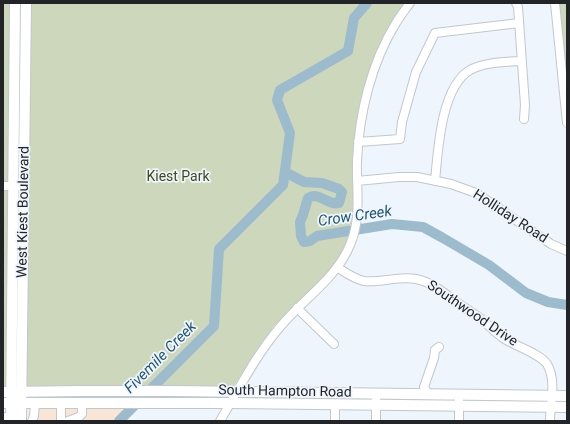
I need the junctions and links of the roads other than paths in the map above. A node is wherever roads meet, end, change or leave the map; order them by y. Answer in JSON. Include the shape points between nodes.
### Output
{"nodes":[{"id":1,"x":16,"y":3,"type":"edge"},
{"id":2,"x":26,"y":3,"type":"edge"},
{"id":3,"x":410,"y":3,"type":"edge"},
{"id":4,"x":516,"y":3,"type":"edge"},
{"id":5,"x":555,"y":3,"type":"edge"},
{"id":6,"x":519,"y":23,"type":"junction"},
{"id":7,"x":521,"y":61,"type":"junction"},
{"id":8,"x":524,"y":119,"type":"dead end"},
{"id":9,"x":567,"y":123,"type":"edge"},
{"id":10,"x":358,"y":142,"type":"junction"},
{"id":11,"x":357,"y":180,"type":"junction"},
{"id":12,"x":435,"y":181,"type":"junction"},
{"id":13,"x":8,"y":186,"type":"edge"},
{"id":14,"x":24,"y":186,"type":"junction"},
{"id":15,"x":567,"y":250,"type":"edge"},
{"id":16,"x":337,"y":267,"type":"junction"},
{"id":17,"x":297,"y":308,"type":"junction"},
{"id":18,"x":334,"y":344,"type":"dead end"},
{"id":19,"x":439,"y":347,"type":"dead end"},
{"id":20,"x":82,"y":391,"type":"junction"},
{"id":21,"x":7,"y":392,"type":"edge"},
{"id":22,"x":22,"y":392,"type":"junction"},
{"id":23,"x":237,"y":392,"type":"junction"},
{"id":24,"x":376,"y":393,"type":"junction"},
{"id":25,"x":428,"y":394,"type":"junction"},
{"id":26,"x":459,"y":394,"type":"junction"},
{"id":27,"x":551,"y":396,"type":"junction"},
{"id":28,"x":567,"y":396,"type":"edge"},
{"id":29,"x":7,"y":403,"type":"edge"},
{"id":30,"x":22,"y":403,"type":"junction"},
{"id":31,"x":35,"y":403,"type":"junction"},
{"id":32,"x":61,"y":403,"type":"junction"},
{"id":33,"x":82,"y":403,"type":"junction"},
{"id":34,"x":231,"y":403,"type":"junction"},
{"id":35,"x":334,"y":404,"type":"junction"},
{"id":36,"x":376,"y":404,"type":"junction"},
{"id":37,"x":428,"y":405,"type":"junction"},
{"id":38,"x":459,"y":405,"type":"junction"},
{"id":39,"x":550,"y":407,"type":"junction"},
{"id":40,"x":567,"y":407,"type":"edge"},
{"id":41,"x":9,"y":418,"type":"edge"},
{"id":42,"x":22,"y":421,"type":"edge"},
{"id":43,"x":32,"y":421,"type":"edge"},
{"id":44,"x":61,"y":421,"type":"edge"},
{"id":45,"x":68,"y":421,"type":"edge"},
{"id":46,"x":220,"y":421,"type":"edge"},
{"id":47,"x":335,"y":421,"type":"edge"},
{"id":48,"x":376,"y":421,"type":"edge"},
{"id":49,"x":459,"y":421,"type":"edge"},
{"id":50,"x":550,"y":421,"type":"edge"}],
"edges":[{"from":1,"to":13,"type":"main road","name":"West Kiest Boulevard"},
{"from":2,"to":14,"type":"main road","name":"West Kiest Boulevard"},
{"from":3,"to":10,"type":"street","via":[[384,45],[376,66],[362,112]]},
{"from":4,"to":6,"type":"street"},
{"from":5,"to":9,"type":"street"},
{"from":6,"to":7,"type":"street"},
{"from":6,"to":10,"type":"street","via":[[435,32],[416,72],[402,122],[400,139]]},
{"from":7,"to":8,"type":"street"},
{"from":7,"to":12,"type":"street","via":[[483,65],[470,70],[459,79],[446,109],[438,144]]},
{"from":10,"to":11,"type":"street"},
{"from":11,"to":12,"type":"street","name":"Holliday Road","via":[[417,177]]},
{"from":11,"to":16,"type":"street","via":[[358,215],[350,245]]},
{"from":12,"to":15,"type":"street","name":"Holliday Road","via":[[476,193],[551,244]]},
{"from":13,"to":14,"type":"street"},
{"from":13,"to":21,"type":"main road","name":"West Kiest Boulevard"},
{"from":14,"to":22,"type":"main road","name":"West Kiest Boulevard"},
{"from":16,"to":17,"type":"street"},
{"from":16,"to":27,"type":"street","name":"Southwood Drive","via":[[364,280],[417,279],[433,286],[504,338],[543,360],[552,378]]},
{"from":17,"to":18,"type":"street"},
{"from":17,"to":23,"type":"street","via":[[263,349]]},
{"from":19,"to":25,"type":"street","via":[[434,350],[434,358],[424,388]]},
{"from":20,"to":22,"type":"main road","name":"South Hampton Road"},
{"from":20,"to":23,"type":"main road","name":"South Hampton Road"},
{"from":20,"to":33,"type":"main road"},
{"from":21,"to":22,"type":"main road","name":"South Hampton Road"},
{"from":21,"to":29,"type":"main road","name":"West Kiest Boulevard"},
{"from":22,"to":30,"type":"main road","name":"West Kiest Boulevard"},
{"from":23,"to":24,"type":"main road","name":"South Hampton Road"},
{"from":23,"to":34,"type":"street"},
{"from":24,"to":25,"type":"main road","name":"South Hampton Road"},
{"from":24,"to":36,"type":"street"},
{"from":25,"to":26,"type":"main road","name":"South Hampton Road"},
{"from":25,"to":37,"type":"main road"},
{"from":26,"to":27,"type":"main road","name":"South Hampton Road"},
{"from":26,"to":38,"type":"street"},
{"from":27,"to":28,"type":"main road","name":"South Hampton Road"},
{"from":27,"to":39,"type":"street","name":"Southwood Drive"},
{"from":29,"to":30,"type":"main road","name":"South Hampton Road"},
{"from":29,"to":41,"type":"main road","name":"West Kiest Boulevard"},
{"from":30,"to":31,"type":"main road","name":"South Hampton Road"},
{"from":30,"to":42,"type":"main road","name":"West Kiest Boulevard"},
{"from":31,"to":32,"type":"main road","name":"South Hampton Road"},
{"from":31,"to":43,"type":"street"},
{"from":32,"to":33,"type":"main road","name":"South Hampton Road"},
{"from":32,"to":44,"type":"street"},
{"from":33,"to":34,"type":"main road","name":"South Hampton Road"},
{"from":33,"to":45,"type":"street","via":[[82,414]]},
{"from":34,"to":35,"type":"main road","name":"South Hampton Road"},
{"from":34,"to":46,"type":"street"},
{"from":35,"to":36,"type":"main road","name":"South Hampton Road"},
{"from":35,"to":47,"type":"street"},
{"from":36,"to":37,"type":"main road","name":"South Hampton Road"},
{"from":36,"to":48,"type":"street"},
{"from":37,"to":38,"type":"main road","name":"South Hampton Road"},
{"from":38,"to":39,"type":"main road","name":"South Hampton Road"},
{"from":38,"to":49,"type":"street"},
{"from":39,"to":40,"type":"main road","name":"South Hampton Road"},
{"from":39,"to":50,"type":"street","name":"Southwood Drive"}]}
